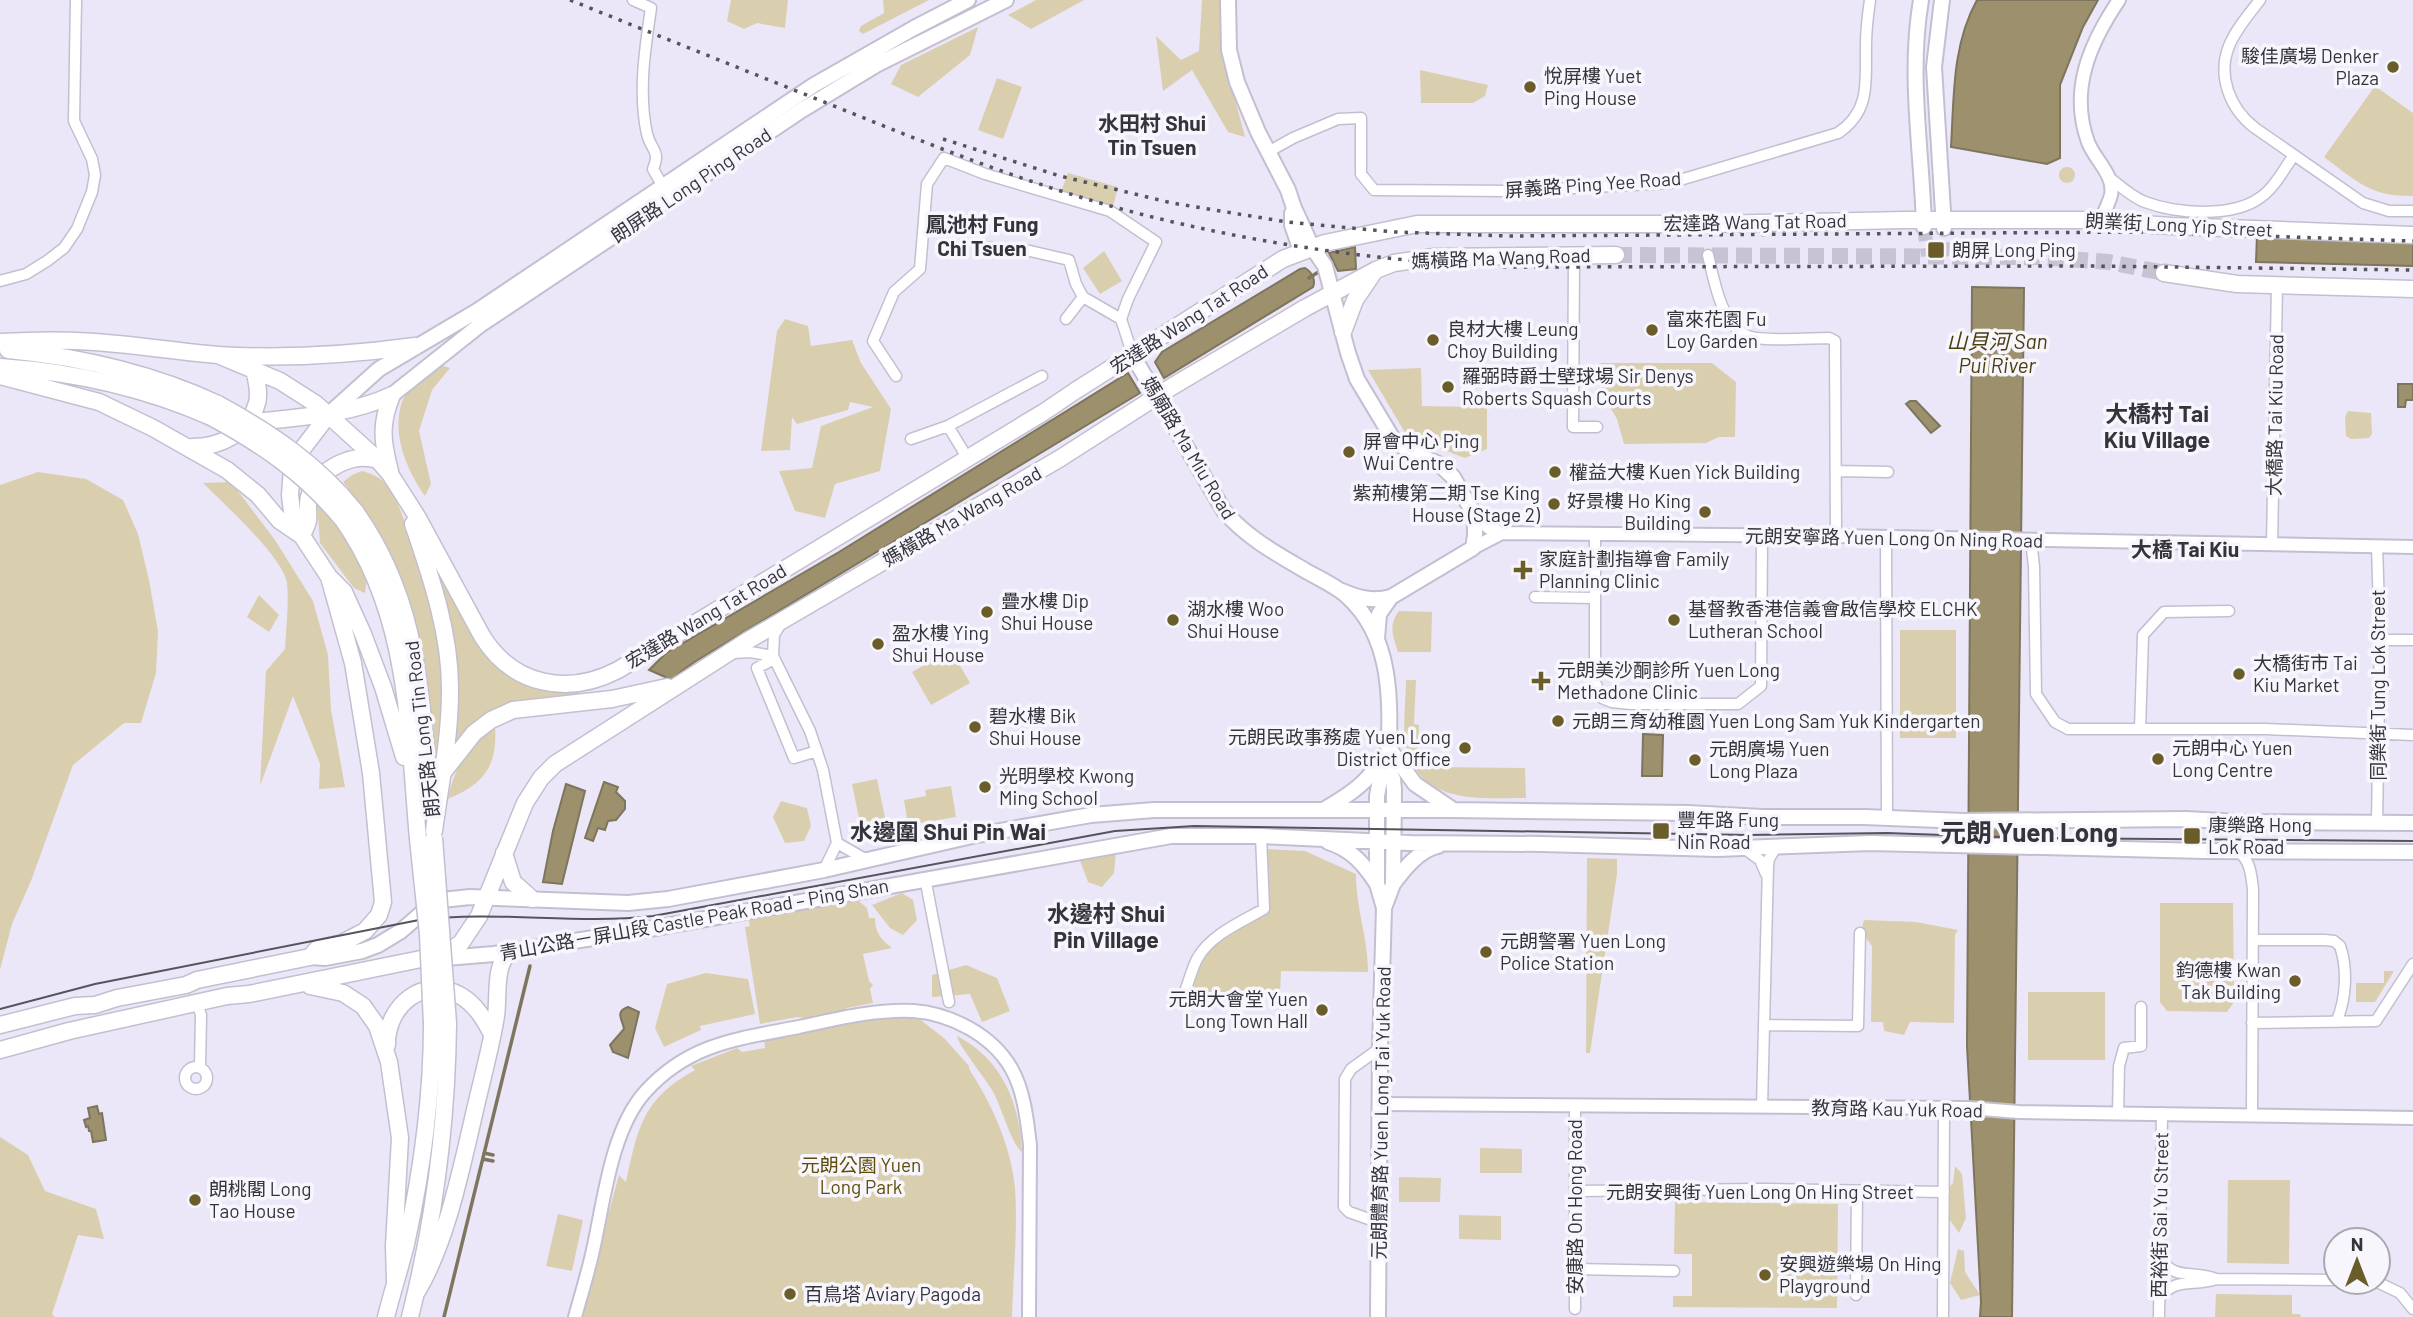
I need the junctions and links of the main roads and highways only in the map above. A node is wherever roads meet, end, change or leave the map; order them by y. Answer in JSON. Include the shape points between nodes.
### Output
{"nodes":[{"id":1,"x":968,"y":0,"type":"edge"},
{"id":2,"x":1006,"y":0,"type":"edge"},
{"id":3,"x":1228,"y":0,"type":"edge"},
{"id":4,"x":1921,"y":0,"type":"edge"},
{"id":5,"x":1942,"y":0,"type":"edge"},
{"id":6,"x":1924,"y":223,"type":"junction"},
{"id":7,"x":1944,"y":224,"type":"junction"},
{"id":8,"x":2413,"y":235,"type":"edge"},
{"id":9,"x":1310,"y":251,"type":"junction"},
{"id":10,"x":1616,"y":255,"type":"tunnel mouth"},
{"id":11,"x":1376,"y":270,"type":"junction"},
{"id":12,"x":2164,"y":273,"type":"tunnel mouth"},
{"id":13,"x":1331,"y":287,"type":"junction"},
{"id":14,"x":2413,"y":289,"type":"edge"},
{"id":15,"x":1343,"y":332,"type":"junction"},
{"id":16,"x":0,"y":342,"type":"edge"},
{"id":17,"x":415,"y":346,"type":"junction"},
{"id":18,"x":0,"y":349,"type":"edge"},
{"id":19,"x":218,"y":355,"type":"junction"},
{"id":20,"x":1137,"y":363,"type":"junction"},
{"id":21,"x":0,"y":367,"type":"edge"},
{"id":22,"x":254,"y":369,"type":"junction"},
{"id":23,"x":0,"y":376,"type":"edge"},
{"id":24,"x":1156,"y":394,"type":"junction"},
{"id":25,"x":392,"y":395,"type":"junction"},
{"id":26,"x":214,"y":411,"type":"junction"},
{"id":27,"x":328,"y":414,"type":"junction"},
{"id":28,"x":247,"y":423,"type":"junction"},
{"id":29,"x":189,"y":447,"type":"junction"},
{"id":30,"x":378,"y":460,"type":"junction"},
{"id":31,"x":390,"y":474,"type":"junction"},
{"id":32,"x":405,"y":495,"type":"junction"},
{"id":33,"x":349,"y":516,"type":"junction"},
{"id":34,"x":302,"y":536,"type":"junction"},
{"id":35,"x":329,"y":577,"type":"junction"},
{"id":36,"x":1342,"y":591,"type":"junction"},
{"id":37,"x":1391,"y":597,"type":"junction"},
{"id":38,"x":1377,"y":640,"type":"junction"},
{"id":39,"x":676,"y":685,"type":"junction"},
{"id":40,"x":1388,"y":740,"type":"junction"},
{"id":41,"x":1388,"y":769,"type":"junction"},
{"id":42,"x":442,"y":775,"type":"junction"},
{"id":43,"x":1377,"y":810,"type":"junction"},
{"id":44,"x":1394,"y":810,"type":"junction"},
{"id":45,"x":1453,"y":810,"type":"junction"},
{"id":46,"x":416,"y":811,"type":"junction"},
{"id":47,"x":1322,"y":811,"type":"junction"},
{"id":48,"x":2413,"y":823,"type":"edge"},
{"id":49,"x":429,"y":836,"type":"junction"},
{"id":50,"x":1313,"y":838,"type":"junction"},
{"id":51,"x":1377,"y":842,"type":"junction"},
{"id":52,"x":1393,"y":842,"type":"junction"},
{"id":53,"x":1450,"y":843,"type":"junction"},
{"id":54,"x":2413,"y":852,"type":"edge"},
{"id":55,"x":504,"y":853,"type":"junction"},
{"id":56,"x":1377,"y":884,"type":"junction"},
{"id":57,"x":1393,"y":884,"type":"junction"},
{"id":58,"x":486,"y":897,"type":"junction"},
{"id":59,"x":532,"y":899,"type":"junction"},
{"id":60,"x":1384,"y":908,"type":"junction"},
{"id":61,"x":512,"y":951,"type":"junction"},
{"id":62,"x":310,"y":957,"type":"junction"},
{"id":63,"x":421,"y":959,"type":"junction"},
{"id":64,"x":299,"y":984,"type":"junction"},
{"id":65,"x":440,"y":1023,"type":"junction"},
{"id":66,"x":0,"y":1025,"type":"edge"},
{"id":67,"x":492,"y":1034,"type":"junction"},
{"id":68,"x":0,"y":1050,"type":"edge"},
{"id":69,"x":389,"y":1062,"type":"junction"},
{"id":70,"x":395,"y":1281,"type":"junction"},
{"id":71,"x":416,"y":1293,"type":"junction"},
{"id":72,"x":386,"y":1317,"type":"edge"},
{"id":73,"x":410,"y":1317,"type":"edge"},
{"id":74,"x":1378,"y":1317,"type":"edge"}],
"edges":[{"from":1,"to":17,"type":"main road","name":"朗屏路 Long Ping Road","via":[[849,64],[477,311]]},
{"from":2,"to":25,"type":"main road","name":"朗屏路 Long Ping Road","via":[[876,65],[802,110],[480,325]]},
{"from":3,"to":9,"type":"main road","via":[[1229,50],[1237,82],[1288,190],[1294,208],[1292,225]]},
{"from":4,"to":6,"type":"main road","via":[[1914,93]]},
{"from":5,"to":7,"type":"main road","via":[[1934,67]]},
{"from":6,"to":7,"type":"main road","name":"宏達路 Wang Tat Road"},
{"from":6,"to":9,"type":"main road","name":"宏達路 Wang Tat Road","via":[[1417,224]]},
{"from":7,"to":8,"type":"main road","name":"朗業街 Long Yip Street","via":[[2101,220]]},
{"from":9,"to":13,"type":"main road","via":[[1325,266]]},
{"from":9,"to":20,"type":"main road","name":"宏達路 Wang Tat Road","via":[[1275,264]]},
{"from":10,"to":11,"type":"main road","name":"媽橫路 Ma Wang Road","via":[[1434,257]]},
{"from":11,"to":13,"type":"main road","name":"媽橫路 Ma Wang Road"},
{"from":11,"to":15,"type":"main road","via":[[1358,295]]},
{"from":12,"to":14,"type":"main road","via":[[2237,284]]},
{"from":13,"to":15,"type":"main road"},
{"from":13,"to":24,"type":"main road","name":"媽橫路 Ma Wang Road"},
{"from":15,"to":37,"type":"main road","name":"元朗安寧路 Yuen Long On Ning Road","via":[[1357,379],[1393,439],[1448,471],[1475,516],[1473,548]]},
{"from":16,"to":19,"type":"main road","via":[[104,342]]},
{"from":17,"to":19,"type":"main road","via":[[339,356]]},
{"from":17,"to":27,"type":"main road","name":"朗屏路 Long Ping Road","via":[[379,369]]},
{"from":18,"to":26,"type":"main road","name":"朗天路 Long Tin Road","via":[[66,356],[141,373]]},
{"from":19,"to":22,"type":"main road"},
{"from":20,"to":24,"type":"main road","name":"媽廟路 Ma Miu Road"},
{"from":20,"to":32,"type":"main road","name":"宏達路 Wang Tat Road","via":[[968,458],[608,675],[587,682],[542,682],[503,662],[488,646]]},
{"from":21,"to":26,"type":"main road","name":"朗天路 Long Tin Road","via":[[110,382]]},
{"from":22,"to":27,"type":"main road"},
{"from":22,"to":28,"type":"main road","via":[[257,403]]},
{"from":23,"to":29,"type":"main road","via":[[99,402]]},
{"from":24,"to":36,"type":"main road","name":"媽廟路 Ma Miu Road","via":[[1234,523],[1256,541]]},
{"from":24,"to":39,"type":"main road","name":"媽橫路 Ma Wang Road","via":[[1059,459]]},
{"from":25,"to":27,"type":"main road"},
{"from":25,"to":31,"type":"main road","via":[[383,421]]},
{"from":26,"to":33,"type":"main road","name":"朗天路 Long Tin Road","bridge":true,"via":[[259,426],[305,458],[331,482]]},
{"from":27,"to":28,"type":"main road"},
{"from":27,"to":30,"type":"main road"},
{"from":27,"to":34,"type":"main road","via":[[292,468],[292,512]]},
{"from":28,"to":29,"type":"main road","via":[[212,447]]},
{"from":29,"to":34,"type":"main road","via":[[227,470],[258,495],[280,522]]},
{"from":30,"to":31,"type":"main road"},
{"from":30,"to":34,"type":"main road","via":[[357,458],[323,474],[310,494]]},
{"from":31,"to":32,"type":"main road"},
{"from":32,"to":42,"type":"main road","via":[[448,655],[450,691]]},
{"from":33,"to":46,"type":"main road","name":"朗天路 Long Tin Road","via":[[394,633]]},
{"from":33,"to":49,"type":"main road","name":"朗天路 Long Tin Road","via":[[373,538],[391,571],[410,629],[418,676]]},
{"from":34,"to":35,"type":"main road"},
{"from":35,"to":46,"type":"main road","via":[[344,592],[369,649],[402,749]]},
{"from":35,"to":62,"type":"main road","via":[[363,717],[383,902],[365,931],[317,949]]},
{"from":36,"to":37,"type":"main road","via":[[1364,599]]},
{"from":36,"to":38,"type":"main road","name":"媽廟路 Ma Miu Road"},
{"from":37,"to":38,"type":"main road","name":"媽廟路 Ma Miu Road","via":[[1379,614]]},
{"from":38,"to":40,"type":"main road","name":"媽廟路 Ma Miu Road","via":[[1388,688]]},
{"from":39,"to":42,"type":"main road","via":[[612,699],[513,710],[474,733]]},
{"from":39,"to":55,"type":"main road","name":"媽橫路 Ma Wang Road","via":[[555,764],[532,790]]},
{"from":40,"to":41,"type":"main road","name":"媽廟路 Ma Miu Road"},
{"from":40,"to":45,"type":"main road","via":[[1415,784]]},
{"from":40,"to":47,"type":"main road","via":[[1377,767],[1357,788]]},
{"from":41,"to":43,"type":"main road","name":"元朗體育路 Yuen Long Tai Yuk Road","via":[[1380,779]]},
{"from":41,"to":44,"type":"main road","name":"元朗體育路 Yuen Long Tai Yuk Road"},
{"from":42,"to":49,"type":"main road"},
{"from":43,"to":44,"type":"main road","name":"青山公路－屏山段 Castle Peak Road – Ping Shan"},
{"from":43,"to":47,"type":"main road","name":"青山公路－屏山段 Castle Peak Road – Ping Shan"},
{"from":43,"to":51,"type":"main road","name":"元朗體育路 Yuen Long Tai Yuk Road"},
{"from":44,"to":45,"type":"main road","name":"青山公路－屏山段 Castle Peak Road – Ping Shan"},
{"from":44,"to":52,"type":"main road","name":"元朗體育路 Yuen Long Tai Yuk Road"},
{"from":45,"to":48,"type":"main road","name":"青山公路－屏山段 Castle Peak Road – Ping Shan","via":[[2025,822]]},
{"from":46,"to":49,"type":"main road","name":"朗天路 Long Tin Road"},
{"from":47,"to":59,"type":"main road","name":"青山公路－屏山段 Castle Peak Road – Ping Shan","via":[[1109,813],[646,902]]},
{"from":49,"to":65,"type":"main road","name":"朗天路 Long Tin Road","bridge":true,"via":[[429,948]]},
{"from":50,"to":51,"type":"main road","name":"青山公路－屏山段 Castle Peak Road – Ping Shan"},
{"from":50,"to":56,"type":"main road","via":[[1353,855]]},
{"from":50,"to":61,"type":"main road","name":"青山公路－屏山段 Castle Peak Road – Ping Shan","via":[[1154,838]]},
{"from":51,"to":52,"type":"main road","name":"青山公路－屏山段 Castle Peak Road – Ping Shan"},
{"from":51,"to":56,"type":"main road","name":"元朗體育路 Yuen Long Tai Yuk Road"},
{"from":52,"to":53,"type":"main road","name":"青山公路－屏山段 Castle Peak Road – Ping Shan"},
{"from":52,"to":57,"type":"main road","name":"元朗體育路 Yuen Long Tai Yuk Road"},
{"from":53,"to":54,"type":"main road","name":"青山公路－屏山段 Castle Peak Road – Ping Shan","via":[[1744,848],[1870,843]]},
{"from":53,"to":57,"type":"main road","via":[[1431,847]]},
{"from":55,"to":58,"type":"main road","name":"媽橫路 Ma Wang Road"},
{"from":55,"to":59,"type":"main road","via":[[513,882]]},
{"from":56,"to":60,"type":"main road","name":"元朗體育路 Yuen Long Tai Yuk Road"},
{"from":57,"to":60,"type":"main road","name":"元朗體育路 Yuen Long Tai Yuk Road"},
{"from":58,"to":59,"type":"main road","name":"青山公路－屏山段 Castle Peak Road – Ping Shan"},
{"from":58,"to":62,"type":"main road","name":"青山公路－屏山段 Castle Peak Road – Ping Shan","via":[[442,900],[378,945],[325,958]]},
{"from":58,"to":63,"type":"main road","name":"媽橫路 Ma Wang Road","via":[[461,943]]},
{"from":60,"to":74,"type":"main road","name":"元朗體育路 Yuen Long Tai Yuk Road"},
{"from":61,"to":63,"type":"main road","name":"青山公路－屏山段 Castle Peak Road – Ping Shan"},
{"from":61,"to":67,"type":"main road","via":[[501,964]]},
{"from":62,"to":66,"type":"main road","name":"青山公路－屏山段 Castle Peak Road – Ping Shan"},
{"from":63,"to":64,"type":"main road","name":"青山公路－屏山段 Castle Peak Road – Ping Shan"},
{"from":64,"to":68,"type":"main road","name":"青山公路－屏山段 Castle Peak Road – Ping Shan","via":[[69,1031]]},
{"from":64,"to":69,"type":"main road","via":[[329,988],[357,1000],[373,1019]]},
{"from":65,"to":70,"type":"main road","name":"朗天路 Long Tin Road","via":[[422,1164]]},
{"from":65,"to":71,"type":"main road","name":"朗天路 Long Tin Road","via":[[444,1119]]},
{"from":67,"to":69,"type":"main road","via":[[478,1010],[459,995],[428,991],[409,998],[393,1015],[387,1036]]},
{"from":67,"to":71,"type":"main road","via":[[451,1206]]},
{"from":69,"to":70,"type":"main road","via":[[400,1138]]},
{"from":70,"to":72,"type":"main road","name":"朗天路 Long Tin Road"},
{"from":71,"to":73,"type":"main road","name":"朗天路 Long Tin Road"}]}
